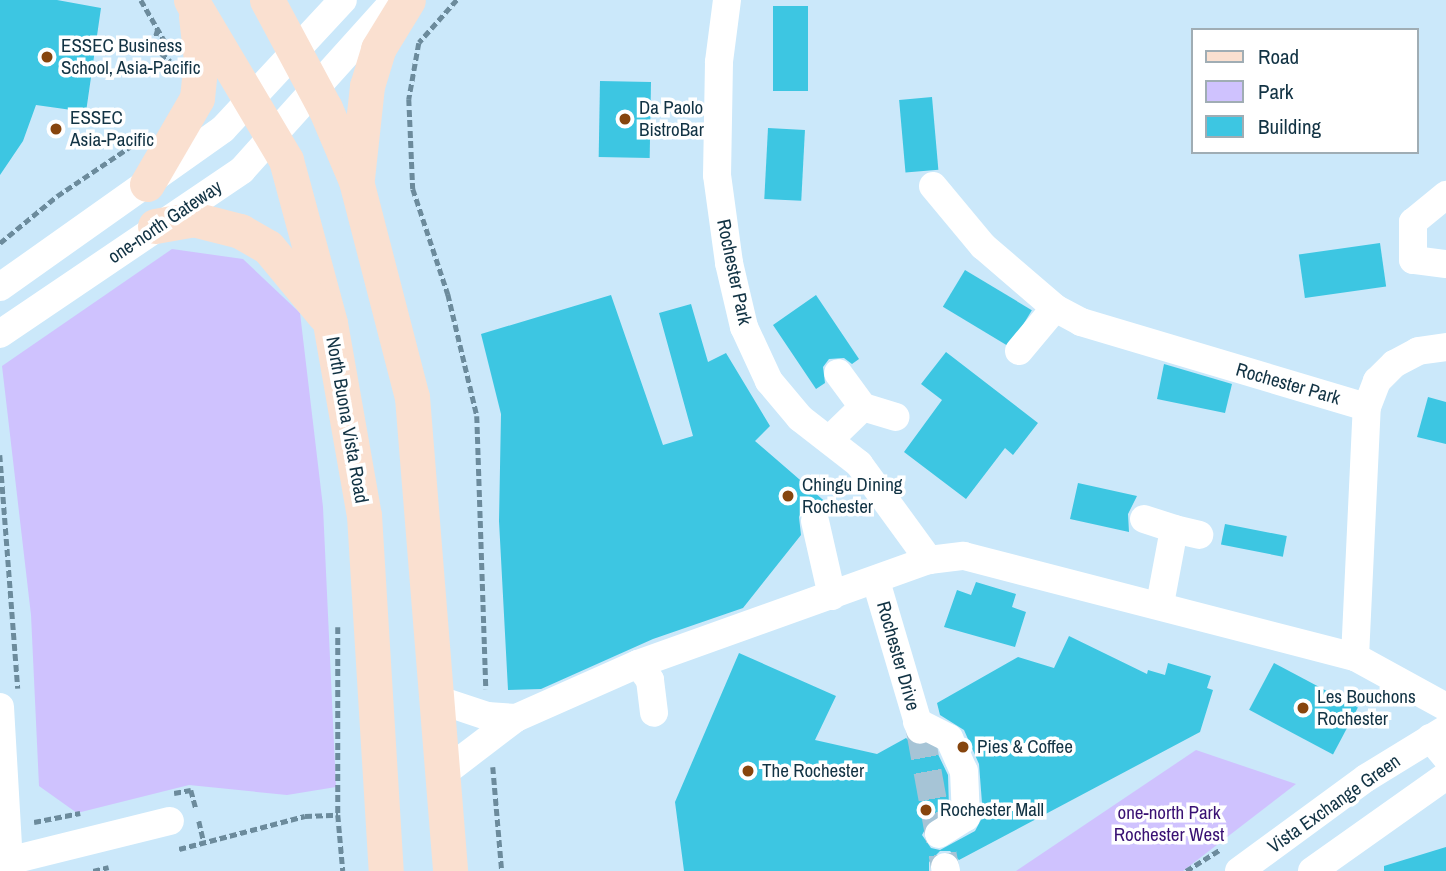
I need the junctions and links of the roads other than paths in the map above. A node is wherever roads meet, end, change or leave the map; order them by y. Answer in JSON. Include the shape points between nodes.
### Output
{"nodes":[{"id":1,"x":267,"y":0,"type":"edge"},
{"id":2,"x":343,"y":0,"type":"edge"},
{"id":3,"x":394,"y":0,"type":"edge"},
{"id":4,"x":408,"y":0,"type":"edge"},
{"id":5,"x":727,"y":0,"type":"edge"},
{"id":6,"x":193,"y":3,"type":"edge"},
{"id":7,"x":293,"y":52,"type":"junction"},
{"id":8,"x":314,"y":91,"type":"junction"},
{"id":9,"x":253,"y":99,"type":"junction"},
{"id":10,"x":276,"y":137,"type":"junction"},
{"id":11,"x":356,"y":181,"type":"junction"},
{"id":12,"x":147,"y":184,"type":"junction"},
{"id":13,"x":933,"y":186,"type":"dead end"},
{"id":14,"x":1446,"y":195,"type":"edge"},
{"id":15,"x":155,"y":226,"type":"junction"},
{"id":16,"x":1446,"y":264,"type":"edge"},
{"id":17,"x":0,"y":287,"type":"edge"},
{"id":18,"x":1055,"y":309,"type":"junction"},
{"id":19,"x":330,"y":323,"type":"junction"},
{"id":20,"x":0,"y":334,"type":"edge"},
{"id":21,"x":1446,"y":347,"type":"edge"},
{"id":22,"x":1020,"y":351,"type":"dead end"},
{"id":23,"x":838,"y":373,"type":"dead end"},
{"id":24,"x":863,"y":407,"type":"junction"},
{"id":25,"x":1367,"y":407,"type":"junction"},
{"id":26,"x":895,"y":417,"type":"dead end"},
{"id":27,"x":829,"y":440,"type":"junction"},
{"id":28,"x":1144,"y":519,"type":"dead end"},
{"id":29,"x":815,"y":521,"type":"dead end"},
{"id":30,"x":929,"y":560,"type":"junction"},
{"id":31,"x":876,"y":581,"type":"junction"},
{"id":32,"x":832,"y":596,"type":"junction"},
{"id":33,"x":1160,"y":604,"type":"junction"},
{"id":34,"x":1355,"y":657,"type":"junction"},
{"id":35,"x":638,"y":664,"type":"junction"},
{"id":36,"x":9,"y":699,"type":"edge"},
{"id":37,"x":439,"y":700,"type":"junction"},
{"id":38,"x":1446,"y":707,"type":"edge"},
{"id":39,"x":654,"y":713,"type":"dead end"},
{"id":40,"x":516,"y":718,"type":"junction"},
{"id":41,"x":1441,"y":741,"type":"edge"},
{"id":42,"x":445,"y":772,"type":"junction"},
{"id":43,"x":1446,"y":776,"type":"edge"},
{"id":44,"x":170,"y":821,"type":"dead end"},
{"id":45,"x":939,"y":834,"type":"dead end"},
{"id":46,"x":4,"y":863,"type":"edge"},
{"id":47,"x":1317,"y":869,"type":"edge"},
{"id":48,"x":386,"y":871,"type":"edge"},
{"id":49,"x":450,"y":871,"type":"edge"},
{"id":50,"x":1239,"y":871,"type":"edge"}],
"edges":[{"from":1,"to":7,"type":"main road"},
{"from":2,"to":7,"type":"street","name":"one-north Gateway"},
{"from":3,"to":8,"type":"street","name":"one-north Gateway"},
{"from":4,"to":11,"type":"main road","via":[[378,49],[367,86]]},
{"from":5,"to":27,"type":"street","name":"Rochester Park","via":[[719,62],[717,175],[738,309],[769,381],[800,418]]},
{"from":6,"to":9,"type":"main road","name":"North Buona Vista Road"},
{"from":6,"to":12,"type":"main road","via":[[201,60],[197,98]]},
{"from":7,"to":8,"type":"main road"},
{"from":7,"to":9,"type":"street","name":"one-north Gateway"},
{"from":8,"to":10,"type":"street","name":"one-north Gateway"},
{"from":8,"to":11,"type":"main road"},
{"from":9,"to":10,"type":"main road","name":"North Buona Vista Road"},
{"from":9,"to":12,"type":"street","name":"one-north Gateway","via":[[223,129]]},
{"from":10,"to":15,"type":"street","name":"one-north Gateway","via":[[242,170]]},
{"from":10,"to":19,"type":"main road","name":"North Buona Vista Road","via":[[294,184]]},
{"from":11,"to":37,"type":"main road","via":[[412,397]]},
{"from":12,"to":17,"type":"street","name":"one-north Gateway"},
{"from":13,"to":18,"type":"street","name":"Rochester Park","via":[[984,246]]},
{"from":14,"to":16,"type":"street","via":[[1413,222],[1413,260]]},
{"from":15,"to":19,"type":"main road","via":[[193,219],[240,231],[268,247]]},
{"from":15,"to":20,"type":"street","name":"one-north Gateway"},
{"from":18,"to":22,"type":"street"},
{"from":18,"to":25,"type":"street","name":"Rochester Park","via":[[1123,337]]},
{"from":19,"to":48,"type":"main road","name":"North Buona Vista Road","via":[[364,515]]},
{"from":21,"to":25,"type":"street","via":[[1418,351],[1394,364],[1377,381]]},
{"from":23,"to":24,"type":"street"},
{"from":24,"to":26,"type":"street"},
{"from":24,"to":27,"type":"street"},
{"from":25,"to":34,"type":"street"},
{"from":27,"to":30,"type":"street","name":"Rochester Park","via":[[859,464]]},
{"from":28,"to":33,"type":"street","via":[[1187,532]]},
{"from":29,"to":32,"type":"street"},
{"from":30,"to":31,"type":"street"},
{"from":30,"to":33,"type":"street","via":[[964,556]]},
{"from":31,"to":32,"type":"street"},
{"from":31,"to":45,"type":"street","name":"Rochester Drive","via":[[919,726],[949,738],[964,771],[966,817]]},
{"from":32,"to":35,"type":"street"},
{"from":33,"to":34,"type":"street"},
{"from":34,"to":38,"type":"street"},
{"from":35,"to":39,"type":"street","via":[[650,680]]},
{"from":35,"to":40,"type":"street"},
{"from":36,"to":46,"type":"street","via":[[10,824]]},
{"from":37,"to":40,"type":"street","via":[[487,716]]},
{"from":37,"to":42,"type":"main road"},
{"from":40,"to":42,"type":"street"},
{"from":41,"to":50,"type":"street","name":"Vista Exchange Green"},
{"from":42,"to":49,"type":"main road"},
{"from":43,"to":47,"type":"street","name":"Vista Exchange Green"},
{"from":44,"to":46,"type":"street"}]}
